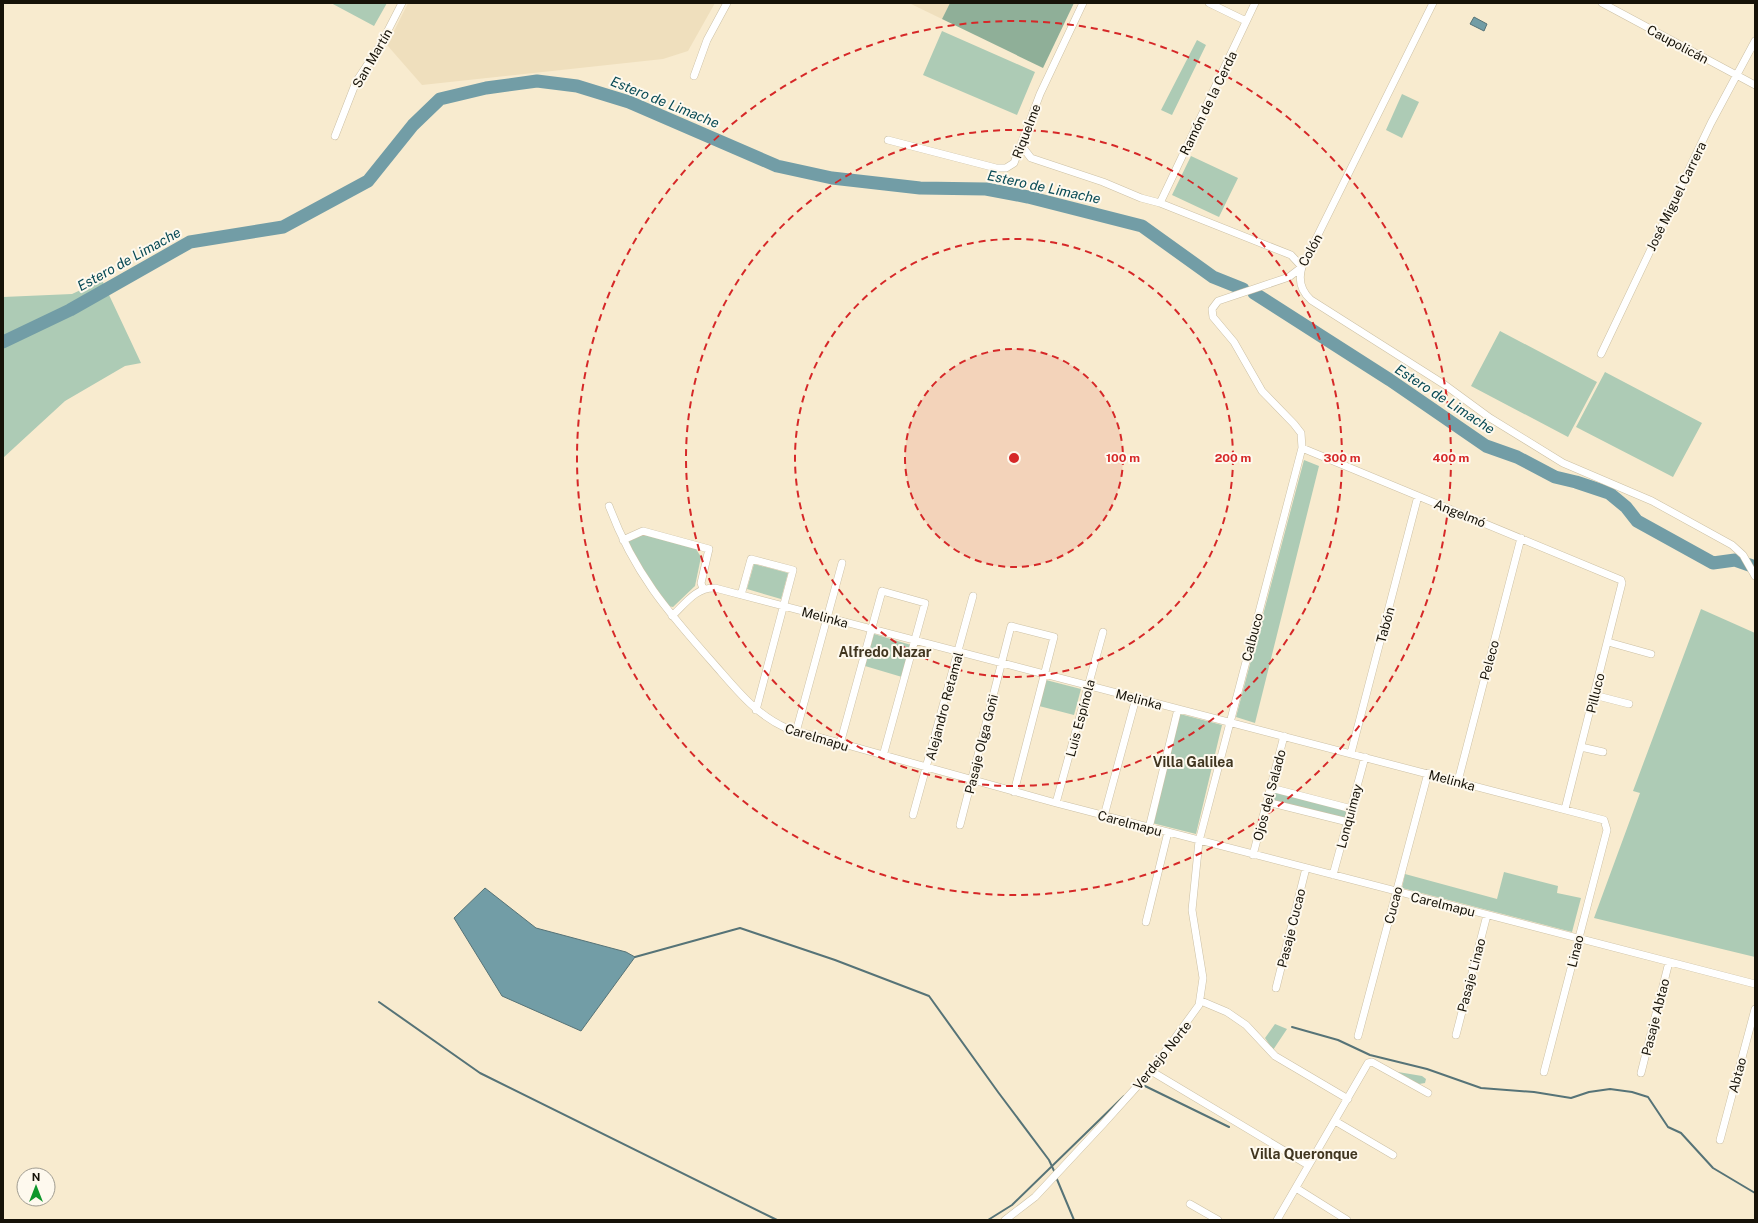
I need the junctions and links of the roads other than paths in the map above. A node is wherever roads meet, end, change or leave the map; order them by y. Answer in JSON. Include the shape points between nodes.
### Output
{"nodes":[{"id":1,"x":402,"y":3,"type":"edge"},
{"id":2,"x":727,"y":3,"type":"edge"},
{"id":3,"x":1083,"y":3,"type":"edge"},
{"id":4,"x":1209,"y":3,"type":"edge"},
{"id":5,"x":1256,"y":3,"type":"edge"},
{"id":6,"x":1433,"y":3,"type":"edge"},
{"id":7,"x":1602,"y":3,"type":"edge"},
{"id":8,"x":1246,"y":21,"type":"junction"},
{"id":9,"x":1755,"y":40,"type":"edge"},
{"id":10,"x":694,"y":76,"type":"dead end"},
{"id":11,"x":1737,"y":76,"type":"junction"},
{"id":12,"x":1755,"y":85,"type":"edge"},
{"id":13,"x":335,"y":136,"type":"dead end"},
{"id":14,"x":888,"y":140,"type":"dead end"},
{"id":15,"x":1022,"y":145,"type":"junction"},
{"id":16,"x":1160,"y":203,"type":"junction"},
{"id":17,"x":1302,"y":267,"type":"junction"},
{"id":18,"x":1601,"y":354,"type":"dead end"},
{"id":19,"x":1301,"y":433,"type":"joint"},
{"id":20,"x":1302,"y":448,"type":"junction"},
{"id":21,"x":1418,"y":496,"type":"junction"},
{"id":22,"x":608,"y":506,"type":"dead end"},
{"id":23,"x":1521,"y":538,"type":"junction"},
{"id":24,"x":623,"y":540,"type":"junction"},
{"id":25,"x":842,"y":563,"type":"dead end"},
{"id":26,"x":1755,"y":576,"type":"edge"},
{"id":27,"x":1618,"y":578,"type":"joint"},
{"id":28,"x":703,"y":589,"type":"junction"},
{"id":29,"x":741,"y":595,"type":"junction"},
{"id":30,"x":973,"y":596,"type":"dead end"},
{"id":31,"x":784,"y":606,"type":"junction"},
{"id":32,"x":672,"y":616,"type":"junction"},
{"id":33,"x":828,"y":617,"type":"junction"},
{"id":34,"x":872,"y":629,"type":"junction"},
{"id":35,"x":1103,"y":632,"type":"dead end"},
{"id":36,"x":915,"y":640,"type":"junction"},
{"id":37,"x":1608,"y":642,"type":"junction"},
{"id":38,"x":959,"y":652,"type":"junction"},
{"id":39,"x":1651,"y":654,"type":"dead end"},
{"id":40,"x":1002,"y":663,"type":"junction"},
{"id":41,"x":1044,"y":674,"type":"junction"},
{"id":42,"x":1088,"y":685,"type":"junction"},
{"id":43,"x":1594,"y":695,"type":"junction"},
{"id":44,"x":1136,"y":698,"type":"junction"},
{"id":45,"x":1629,"y":704,"type":"dead end"},
{"id":46,"x":1178,"y":709,"type":"junction"},
{"id":47,"x":756,"y":710,"type":"junction"},
{"id":48,"x":1230,"y":722,"type":"junction"},
{"id":49,"x":796,"y":732,"type":"junction"},
{"id":50,"x":1284,"y":736,"type":"junction"},
{"id":51,"x":840,"y":744,"type":"junction"},
{"id":52,"x":1581,"y":747,"type":"junction"},
{"id":53,"x":1603,"y":752,"type":"dead end"},
{"id":54,"x":1351,"y":753,"type":"junction"},
{"id":55,"x":883,"y":756,"type":"junction"},
{"id":56,"x":1365,"y":757,"type":"junction"},
{"id":57,"x":927,"y":768,"type":"junction"},
{"id":58,"x":1428,"y":774,"type":"junction"},
{"id":59,"x":972,"y":780,"type":"junction"},
{"id":60,"x":1458,"y":781,"type":"junction"},
{"id":61,"x":1271,"y":788,"type":"junction"},
{"id":62,"x":1014,"y":792,"type":"junction"},
{"id":63,"x":1267,"y":802,"type":"junction"},
{"id":64,"x":1056,"y":803,"type":"junction"},
{"id":65,"x":1352,"y":809,"type":"junction"},
{"id":66,"x":1564,"y":809,"type":"junction"},
{"id":67,"x":913,"y":815,"type":"dead end"},
{"id":68,"x":1104,"y":816,"type":"junction"},
{"id":69,"x":1348,"y":822,"type":"junction"},
{"id":70,"x":960,"y":825,"type":"dead end"},
{"id":71,"x":1149,"y":828,"type":"junction"},
{"id":72,"x":1607,"y":830,"type":"joint"},
{"id":73,"x":1168,"y":832,"type":"junction"},
{"id":74,"x":1199,"y":841,"type":"junction"},
{"id":75,"x":1253,"y":855,"type":"junction"},
{"id":76,"x":1306,"y":868,"type":"junction"},
{"id":77,"x":1333,"y":875,"type":"junction"},
{"id":78,"x":1397,"y":892,"type":"junction"},
{"id":79,"x":1487,"y":915,"type":"junction"},
{"id":80,"x":1146,"y":922,"type":"dead end"},
{"id":81,"x":1578,"y":938,"type":"junction"},
{"id":82,"x":1669,"y":962,"type":"junction"},
{"id":83,"x":1755,"y":984,"type":"edge"},
{"id":84,"x":1276,"y":988,"type":"dead end"},
{"id":85,"x":1201,"y":1000,"type":"junction"},
{"id":86,"x":1755,"y":1009,"type":"edge"},
{"id":87,"x":1456,"y":1035,"type":"dead end"},
{"id":88,"x":1358,"y":1036,"type":"dead end"},
{"id":89,"x":1151,"y":1071,"type":"junction"},
{"id":90,"x":1544,"y":1072,"type":"dead end"},
{"id":91,"x":1641,"y":1073,"type":"dead end"},
{"id":92,"x":1428,"y":1093,"type":"dead end"},
{"id":93,"x":1348,"y":1099,"type":"junction"},
{"id":94,"x":1335,"y":1121,"type":"junction"},
{"id":95,"x":1720,"y":1140,"type":"dead end"},
{"id":96,"x":1393,"y":1155,"type":"dead end"},
{"id":97,"x":1308,"y":1166,"type":"junction"},
{"id":98,"x":1296,"y":1188,"type":"junction"},
{"id":99,"x":1190,"y":1204,"type":"dead end"},
{"id":100,"x":1005,"y":1220,"type":"edge"},
{"id":101,"x":1218,"y":1220,"type":"edge"},
{"id":102,"x":1277,"y":1220,"type":"edge"},
{"id":103,"x":1348,"y":1220,"type":"edge"}],
"edges":[{"from":1,"to":13,"type":"street","name":"San Martín","via":[[381,44],[356,82]]},
{"from":2,"to":10,"type":"street","via":[[707,40]]},
{"from":3,"to":15,"type":"street","name":"Riquelme","via":[[1040,94]]},
{"from":4,"to":8,"type":"street"},
{"from":5,"to":8,"type":"street","name":"Ramón de la Cerda"},
{"from":6,"to":17,"type":"street","name":"Colón"},
{"from":7,"to":11,"type":"street","name":"Caupolicán"},
{"from":8,"to":16,"type":"street","name":"Ramón de la Cerda"},
{"from":9,"to":11,"type":"street","name":"José Miguel Carrera"},
{"from":11,"to":12,"type":"street","name":"Caupolicán"},
{"from":11,"to":18,"type":"street","name":"José Miguel Carrera","via":[[1711,124]]},
{"from":14,"to":15,"type":"street","name":"Riquelme","via":[[1001,168],[1014,163]]},
{"from":15,"to":16,"type":"street","via":[[1031,158]]},
{"from":16,"to":17,"type":"street","via":[[1291,255]]},
{"from":17,"to":19,"type":"street","name":"Colón","via":[[1289,277],[1218,301],[1211,312],[1214,320],[1234,342],[1262,391]]},
{"from":17,"to":26,"type":"street","via":[[1302,288],[1311,300],[1563,463],[1652,501],[1732,545],[1743,555]]},
{"from":19,"to":20,"type":"street","name":"Calbuco"},
{"from":20,"to":21,"type":"street","name":"Angelmó"},
{"from":20,"to":48,"type":"street","name":"Calbuco"},
{"from":21,"to":23,"type":"street","name":"Angelmó"},
{"from":21,"to":54,"type":"street","name":"Tabón"},
{"from":22,"to":24,"type":"street","name":"Carelmapu"},
{"from":23,"to":27,"type":"street","name":"Angelmó"},
{"from":23,"to":60,"type":"street","name":"Peleco"},
{"from":24,"to":28,"type":"street","via":[[643,531],[709,549],[701,583]]},
{"from":24,"to":32,"type":"street","name":"Carelmapu","via":[[647,583]]},
{"from":25,"to":33,"type":"street"},
{"from":27,"to":37,"type":"street","name":"Pilluco","via":[[1622,583]]},
{"from":28,"to":29,"type":"street","name":"Melinka","via":[[715,588]]},
{"from":28,"to":32,"type":"street","via":[[696,592]]},
{"from":29,"to":31,"type":"street","name":"Melinka"},
{"from":29,"to":31,"type":"street","via":[[751,559],[793,570]]},
{"from":30,"to":38,"type":"street","name":"Alejandro Retamal"},
{"from":31,"to":33,"type":"street","name":"Melinka"},
{"from":31,"to":47,"type":"street"},
{"from":32,"to":47,"type":"street","name":"Carelmapu"},
{"from":33,"to":34,"type":"street","name":"Melinka"},
{"from":33,"to":49,"type":"street"},
{"from":34,"to":36,"type":"street","name":"Melinka"},
{"from":34,"to":36,"type":"street","via":[[882,592],[925,603]]},
{"from":34,"to":51,"type":"street"},
{"from":35,"to":42,"type":"street","name":"Luis Espínola"},
{"from":36,"to":38,"type":"street","name":"Melinka"},
{"from":36,"to":55,"type":"street"},
{"from":37,"to":39,"type":"street"},
{"from":37,"to":43,"type":"street","name":"Pilluco"},
{"from":38,"to":40,"type":"street","name":"Melinka"},
{"from":38,"to":57,"type":"street","name":"Alejandro Retamal"},
{"from":40,"to":41,"type":"street","name":"Melinka"},
{"from":40,"to":41,"type":"street","name":"Pasaje Olga Goñi","via":[[1011,626],[1054,637]]},
{"from":40,"to":59,"type":"street","name":"Pasaje Olga Goñi"},
{"from":41,"to":42,"type":"street","name":"Melinka"},
{"from":41,"to":62,"type":"street"},
{"from":42,"to":44,"type":"street","name":"Melinka"},
{"from":42,"to":64,"type":"street","name":"Luis Espínola"},
{"from":43,"to":45,"type":"street"},
{"from":43,"to":52,"type":"street","name":"Pilluco"},
{"from":44,"to":46,"type":"street","name":"Melinka"},
{"from":44,"to":68,"type":"street"},
{"from":46,"to":48,"type":"street","name":"Melinka"},
{"from":46,"to":71,"type":"street"},
{"from":47,"to":49,"type":"street","name":"Carelmapu","via":[[776,724]]},
{"from":48,"to":50,"type":"street","name":"Melinka"},
{"from":48,"to":74,"type":"street","name":"Calbuco"},
{"from":49,"to":51,"type":"street","name":"Carelmapu"},
{"from":50,"to":54,"type":"street","name":"Melinka"},
{"from":50,"to":61,"type":"street","name":"Ojos del Salado"},
{"from":51,"to":55,"type":"street","name":"Carelmapu"},
{"from":52,"to":53,"type":"street"},
{"from":52,"to":66,"type":"street","name":"Pilluco"},
{"from":54,"to":56,"type":"street","name":"Melinka"},
{"from":55,"to":57,"type":"street","name":"Carelmapu"},
{"from":56,"to":58,"type":"street","name":"Melinka"},
{"from":56,"to":65,"type":"street","name":"Lonquimay"},
{"from":57,"to":59,"type":"street","name":"Carelmapu"},
{"from":57,"to":67,"type":"street","name":"Alejandro Retamal"},
{"from":58,"to":60,"type":"street","name":"Melinka"},
{"from":58,"to":78,"type":"street","name":"Cucao"},
{"from":59,"to":62,"type":"street","name":"Carelmapu"},
{"from":59,"to":70,"type":"street","name":"Pasaje Olga Goñi"},
{"from":60,"to":66,"type":"street","name":"Melinka"},
{"from":61,"to":63,"type":"street","name":"Ojos del Salado"},
{"from":61,"to":65,"type":"street"},
{"from":62,"to":64,"type":"street","name":"Carelmapu"},
{"from":63,"to":69,"type":"street"},
{"from":63,"to":75,"type":"street","name":"Ojos del Salado"},
{"from":64,"to":68,"type":"street","name":"Carelmapu"},
{"from":65,"to":69,"type":"street","name":"Lonquimay"},
{"from":66,"to":72,"type":"street","name":"Melinka","via":[[1601,818],[1606,822]]},
{"from":68,"to":71,"type":"street","name":"Carelmapu"},
{"from":69,"to":77,"type":"street","name":"Lonquimay"},
{"from":71,"to":73,"type":"street","name":"Carelmapu"},
{"from":72,"to":81,"type":"street","name":"Linao"},
{"from":73,"to":74,"type":"street","name":"Carelmapu"},
{"from":73,"to":80,"type":"street"},
{"from":74,"to":75,"type":"street","name":"Carelmapu"},
{"from":74,"to":85,"type":"street","name":"Verdejo Norte","via":[[1192,910],[1202,972]]},
{"from":75,"to":76,"type":"street","name":"Carelmapu"},
{"from":76,"to":77,"type":"street","name":"Carelmapu"},
{"from":76,"to":84,"type":"street","name":"Pasaje Cucao"},
{"from":77,"to":78,"type":"street","name":"Carelmapu"},
{"from":78,"to":79,"type":"street","name":"Carelmapu"},
{"from":78,"to":88,"type":"street","name":"Cucao"},
{"from":79,"to":81,"type":"street","name":"Carelmapu"},
{"from":79,"to":87,"type":"street","name":"Pasaje Linao"},
{"from":81,"to":82,"type":"street","name":"Carelmapu"},
{"from":81,"to":90,"type":"street","name":"Linao"},
{"from":82,"to":83,"type":"street","name":"Carelmapu"},
{"from":82,"to":91,"type":"street","name":"Pasaje Abtao"},
{"from":85,"to":89,"type":"street","name":"Verdejo Norte","via":[[1196,1012]]},
{"from":85,"to":93,"type":"street","via":[[1246,1025],[1275,1056]]},
{"from":86,"to":95,"type":"street","name":"Abtao"},
{"from":89,"to":97,"type":"street"},
{"from":89,"to":100,"type":"street","name":"Verdejo Norte","via":[[1035,1198]]},
{"from":92,"to":93,"type":"street","via":[[1372,1062],[1368,1063]]},
{"from":93,"to":94,"type":"street"},
{"from":94,"to":96,"type":"street"},
{"from":94,"to":97,"type":"street"},
{"from":97,"to":98,"type":"street"},
{"from":98,"to":102,"type":"street"},
{"from":98,"to":103,"type":"street"},
{"from":99,"to":101,"type":"street"}]}
